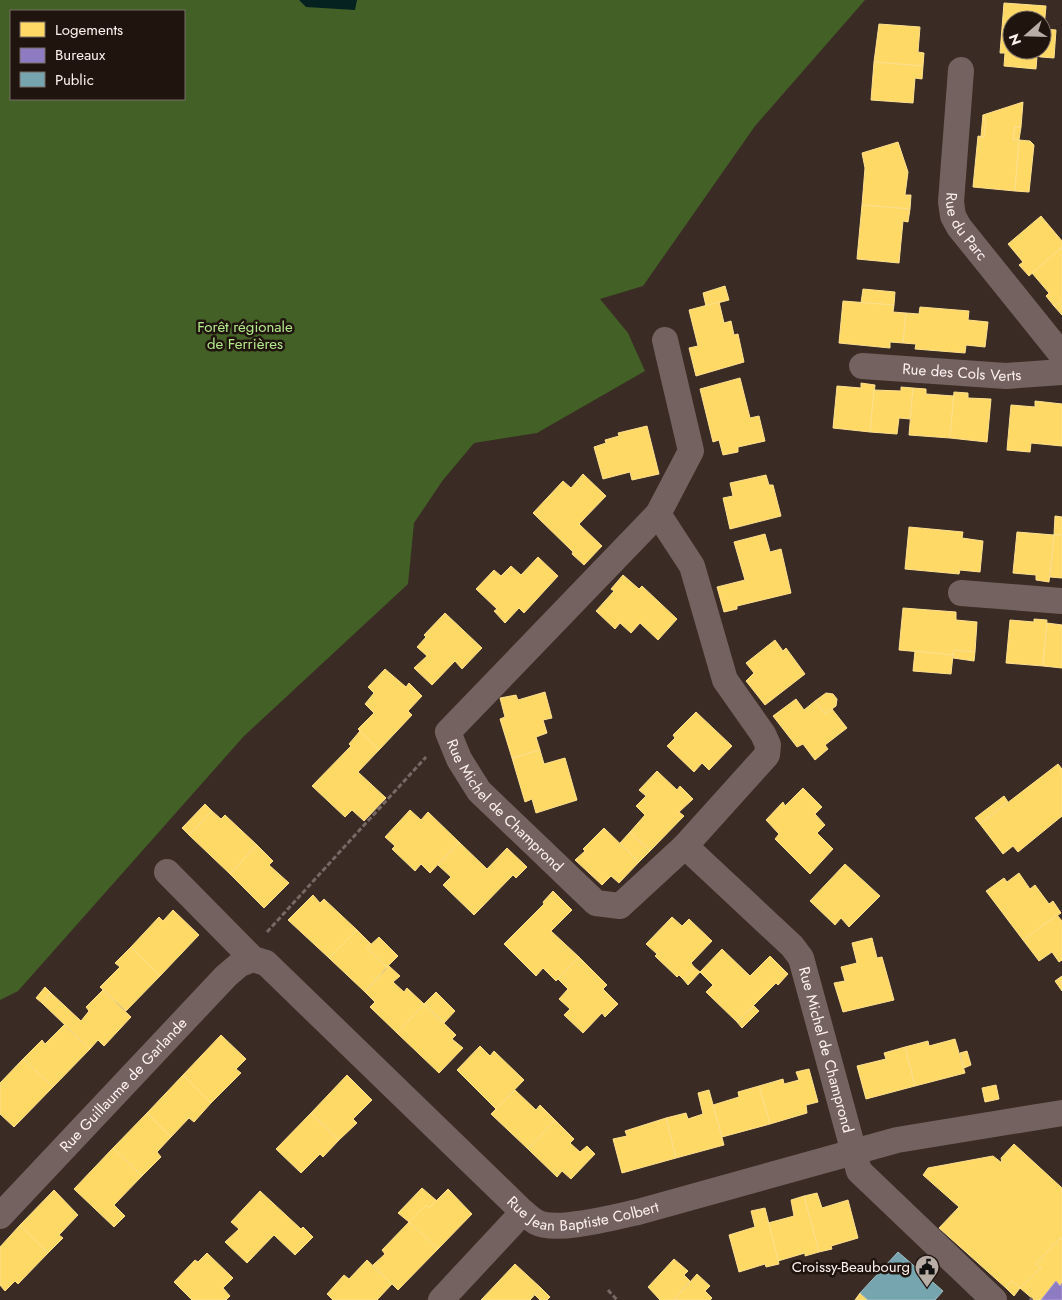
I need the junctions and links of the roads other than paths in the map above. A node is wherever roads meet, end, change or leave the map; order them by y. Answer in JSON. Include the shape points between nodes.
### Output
{"nodes":[{"id":1,"x":961,"y":70,"type":"dead end"},
{"id":2,"x":665,"y":340,"type":"dead end"},
{"id":3,"x":1062,"y":355,"type":"edge"},
{"id":4,"x":862,"y":366,"type":"dead end"},
{"id":5,"x":1062,"y":372,"type":"edge"},
{"id":6,"x":658,"y":514,"type":"junction"},
{"id":7,"x":961,"y":593,"type":"dead end"},
{"id":8,"x":1062,"y":601,"type":"edge"},
{"id":9,"x":685,"y":846,"type":"junction"},
{"id":10,"x":167,"y":872,"type":"dead end"},
{"id":11,"x":253,"y":959,"type":"junction"},
{"id":12,"x":1062,"y":1113,"type":"edge"},
{"id":13,"x":853,"y":1152,"type":"junction"},
{"id":14,"x":523,"y":1212,"type":"junction"},
{"id":15,"x":0,"y":1216,"type":"edge"},
{"id":16,"x":441,"y":1300,"type":"edge"},
{"id":17,"x":994,"y":1300,"type":"edge"}],
"edges":[{"from":1,"to":3,"type":"street","name":"Rue du Parc","via":[[951,202],[953,216]]},
{"from":2,"to":6,"type":"street","name":"Rue Michel de Champrond","via":[[691,451]]},
{"from":4,"to":5,"type":"street","name":"Rue des Cols Verts","via":[[1006,376]]},
{"from":6,"to":9,"type":"street","name":"Rue Michel de Champrond","via":[[692,566],[724,680],[768,746],[766,755]]},
{"from":6,"to":9,"type":"street","name":"Rue Michel de Champrond","via":[[448,732],[459,759],[479,791],[596,903],[620,906]]},
{"from":7,"to":8,"type":"street"},
{"from":9,"to":13,"type":"street","name":"Rue Michel de Champrond","via":[[801,958]]},
{"from":10,"to":11,"type":"street","name":"Rue Jean Baptiste Colbert"},
{"from":11,"to":14,"type":"street","name":"Rue Jean Baptiste Colbert","via":[[266,963]]},
{"from":11,"to":15,"type":"street","name":"Rue Guillaume de Garlande","via":[[240,964],[226,976]]},
{"from":12,"to":13,"type":"street","name":"Rue Jean Baptiste Colbert","via":[[897,1140]]},
{"from":13,"to":14,"type":"street","name":"Rue Jean Baptiste Colbert","via":[[638,1212],[598,1220],[553,1226],[537,1223]]},
{"from":13,"to":17,"type":"street","name":"Rue Michel de Champrond","via":[[859,1171]]},
{"from":14,"to":16,"type":"street"}]}
